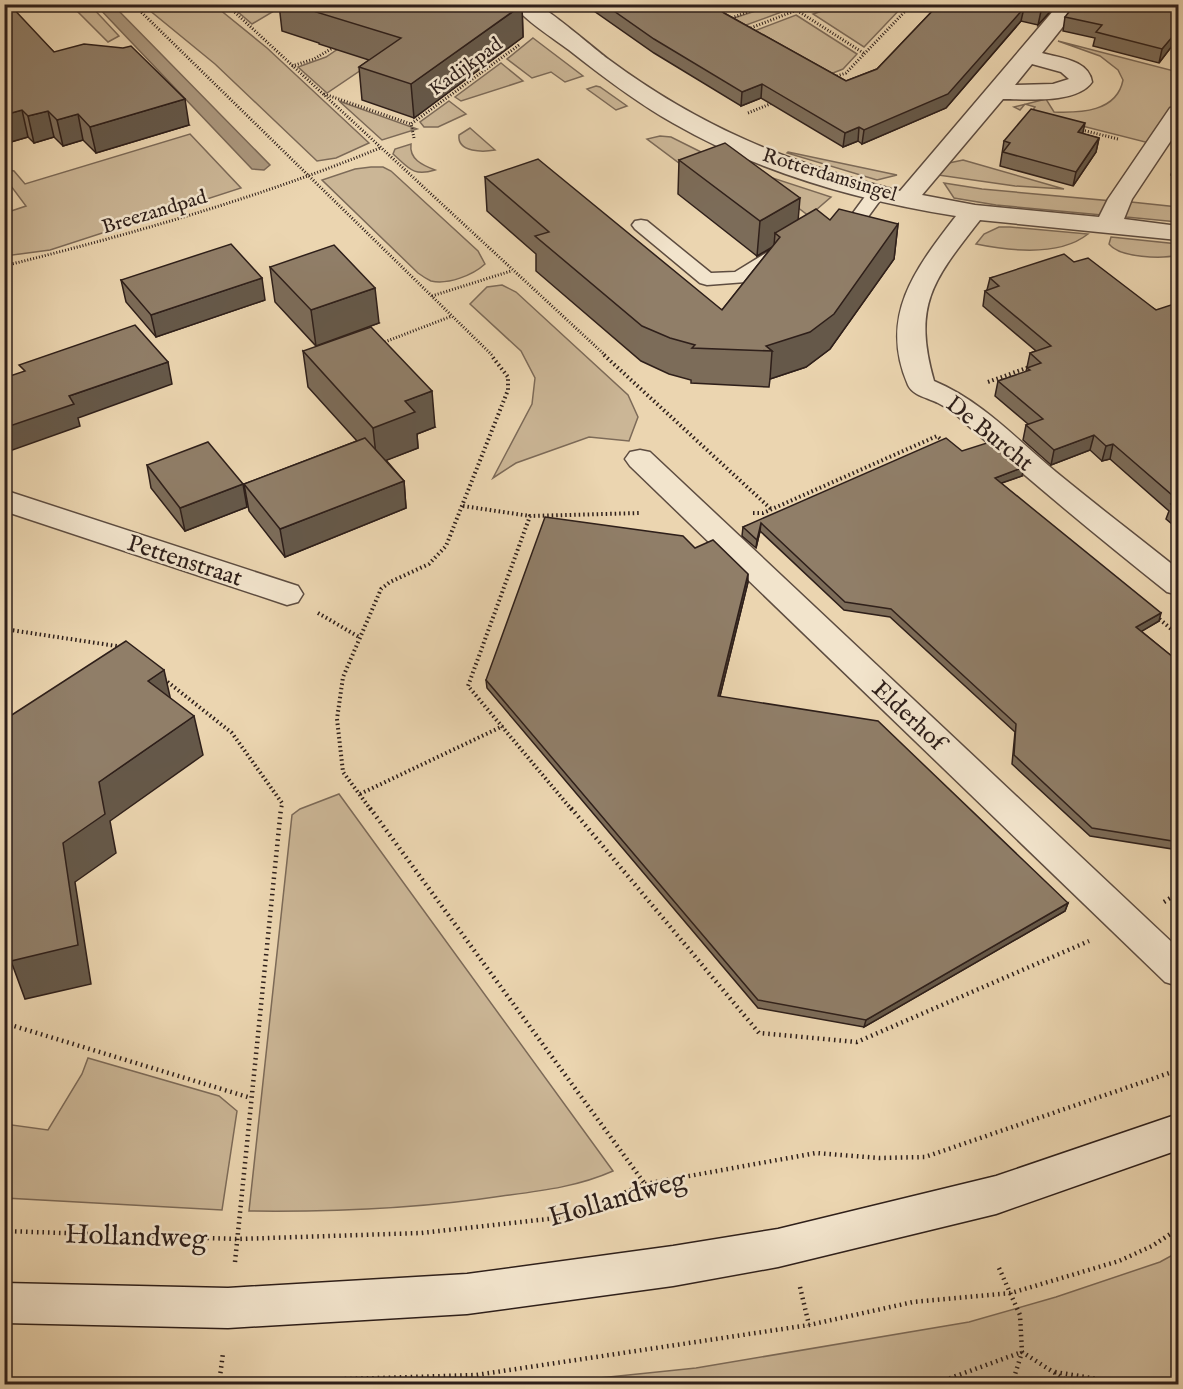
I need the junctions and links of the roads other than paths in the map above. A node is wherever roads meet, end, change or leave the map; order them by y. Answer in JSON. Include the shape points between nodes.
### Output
{"nodes":[{"id":1,"x":523,"y":4,"type":"edge"},
{"id":2,"x":1071,"y":4,"type":"edge"},
{"id":3,"x":1029,"y":56,"type":"junction"},
{"id":4,"x":998,"y":92,"type":"junction"},
{"id":5,"x":1179,"y":113,"type":"edge"},
{"id":6,"x":878,"y":191,"type":"junction"},
{"id":7,"x":907,"y":198,"type":"junction"},
{"id":8,"x":973,"y":212,"type":"junction"},
{"id":9,"x":641,"y":225,"type":"dead end"},
{"id":10,"x":1108,"y":226,"type":"junction"},
{"id":11,"x":820,"y":229,"type":"edge"},
{"id":12,"x":1179,"y":233,"type":"edge"},
{"id":13,"x":800,"y":241,"type":"edge"},
{"id":14,"x":640,"y":459,"type":"dead end"},
{"id":15,"x":4,"y":500,"type":"edge"},
{"id":16,"x":1179,"y":585,"type":"edge"},
{"id":17,"x":287,"y":594,"type":"road end"},
{"id":18,"x":1179,"y":971,"type":"edge"},
{"id":19,"x":1179,"y":1132,"type":"edge"},
{"id":20,"x":4,"y":1304,"type":"edge"}],
"edges":[{"from":1,"to":6,"type":"street","name":"Rotterdamsingel","via":[[621,80],[707,131],[802,169]]},
{"from":2,"to":3,"type":"street"},
{"from":3,"to":4,"type":"street"},
{"from":3,"to":4,"type":"street","via":[[1069,67],[1080,75],[1081,82],[1074,88]]},
{"from":4,"to":7,"type":"street"},
{"from":5,"to":10,"type":"street","via":[[1120,199]]},
{"from":6,"to":7,"type":"street","name":"Rotterdamsingel"},
{"from":6,"to":11,"type":"lane","via":[[856,221]]},
{"from":7,"to":8,"type":"street","name":"Rotterdamsingel"},
{"from":8,"to":10,"type":"street","name":"Rotterdamsingel"},
{"from":8,"to":16,"type":"street","name":"De Burcht","via":[[924,275],[911,310],[913,360],[922,386],[968,409],[1046,479]]},
{"from":9,"to":13,"type":"lane","via":[[707,279],[739,278]]},
{"from":10,"to":12,"type":"street","name":"Rotterdamsingel"},
{"from":14,"to":18,"type":"street","name":"Elderhof"},
{"from":15,"to":17,"type":"street","name":"Pettenstraat"},
{"from":19,"to":20,"type":"street","via":[[996,1195],[778,1248],[673,1266],[466,1294],[228,1308]]}]}
